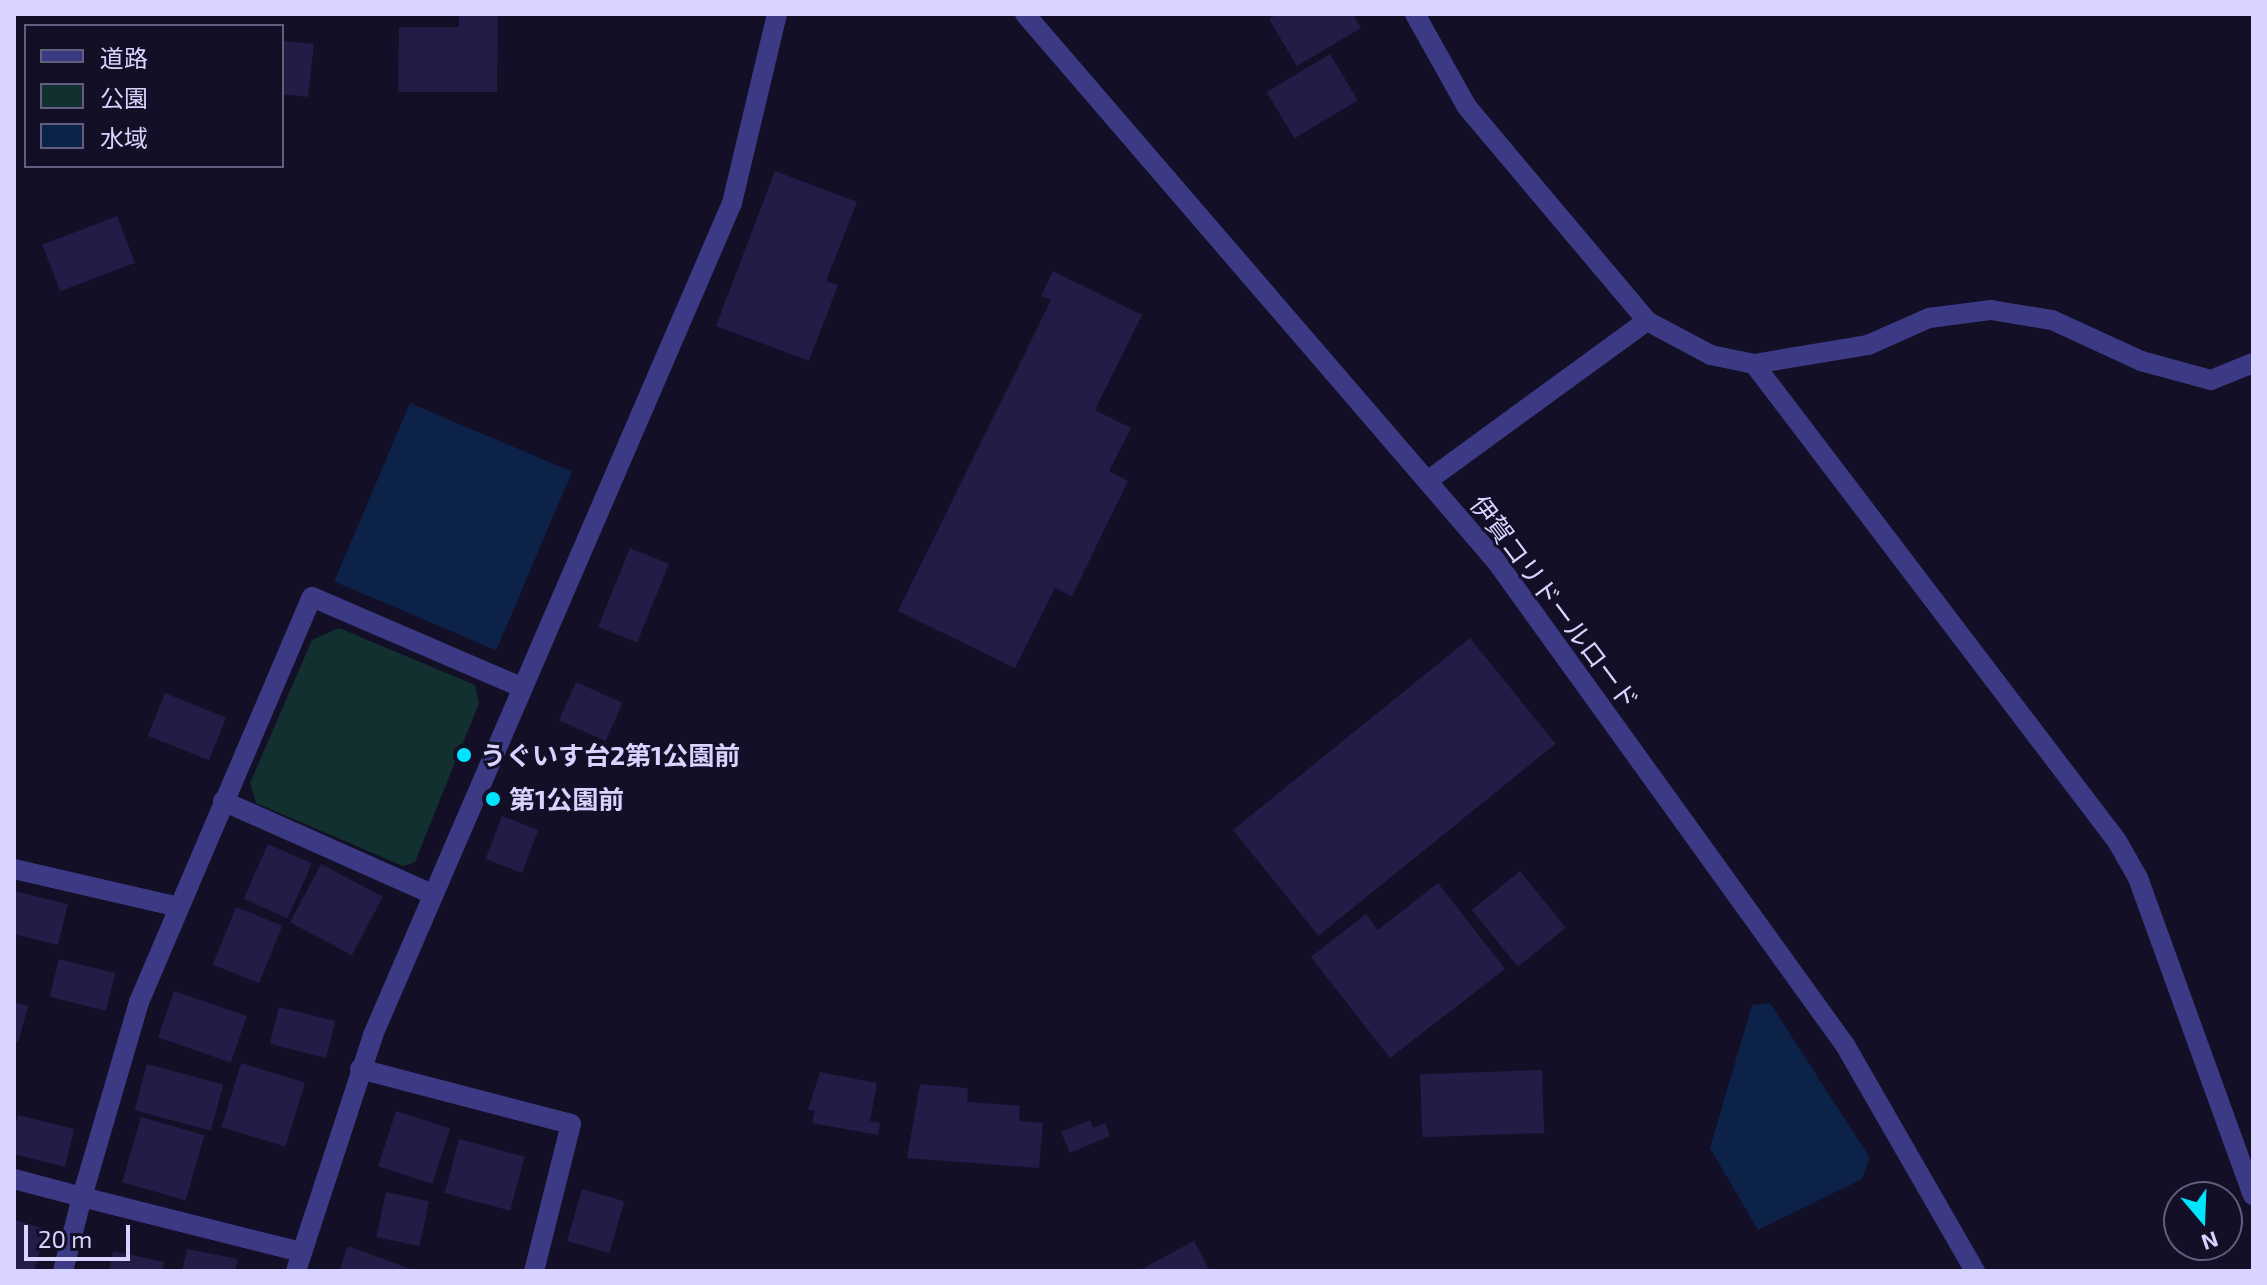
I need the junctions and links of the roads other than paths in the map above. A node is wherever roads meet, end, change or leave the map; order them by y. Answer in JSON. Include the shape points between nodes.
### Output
{"nodes":[{"id":1,"x":777,"y":14,"type":"edge"},
{"id":2,"x":1025,"y":14,"type":"edge"},
{"id":3,"x":1415,"y":14,"type":"edge"},
{"id":4,"x":1647,"y":321,"type":"junction"},
{"id":5,"x":2253,"y":363,"type":"edge"},
{"id":6,"x":1754,"y":364,"type":"junction"},
{"id":7,"x":1430,"y":479,"type":"junction"},
{"id":8,"x":521,"y":687,"type":"junction"},
{"id":9,"x":223,"y":801,"type":"junction"},
{"id":10,"x":14,"y":869,"type":"edge"},
{"id":11,"x":432,"y":894,"type":"junction"},
{"id":12,"x":178,"y":907,"type":"junction"},
{"id":13,"x":360,"y":1069,"type":"junction"},
{"id":14,"x":14,"y":1179,"type":"edge"},
{"id":15,"x":2253,"y":1195,"type":"edge"},
{"id":16,"x":82,"y":1197,"type":"junction"},
{"id":17,"x":299,"y":1262,"type":"edge"},
{"id":18,"x":63,"y":1271,"type":"edge"},
{"id":19,"x":534,"y":1271,"type":"edge"},
{"id":20,"x":1975,"y":1271,"type":"edge"}],
"edges":[{"from":1,"to":8,"type":"street","via":[[732,203]]},
{"from":2,"to":7,"type":"street","name":"伊賀コリドールロード"},
{"from":3,"to":4,"type":"street","via":[[1467,107]]},
{"from":4,"to":6,"type":"street","via":[[1711,355]]},
{"from":4,"to":7,"type":"street"},
{"from":5,"to":6,"type":"street","via":[[2211,380],[2141,361],[2052,320],[1991,310],[1929,318],[1868,345]]},
{"from":6,"to":15,"type":"street","via":[[2117,841],[2138,878]]},
{"from":7,"to":20,"type":"street","name":"伊賀コリドールロード","via":[[1799,977]]},
{"from":8,"to":9,"type":"street","via":[[312,597]]},
{"from":8,"to":11,"type":"street"},
{"from":9,"to":11,"type":"street"},
{"from":9,"to":12,"type":"street"},
{"from":10,"to":12,"type":"street"},
{"from":11,"to":13,"type":"street"},
{"from":12,"to":16,"type":"street","via":[[126,1042]]},
{"from":13,"to":17,"type":"street"},
{"from":13,"to":19,"type":"street","via":[[571,1124]]},
{"from":14,"to":16,"type":"street"},
{"from":16,"to":17,"type":"street"},
{"from":16,"to":18,"type":"street"}]}
